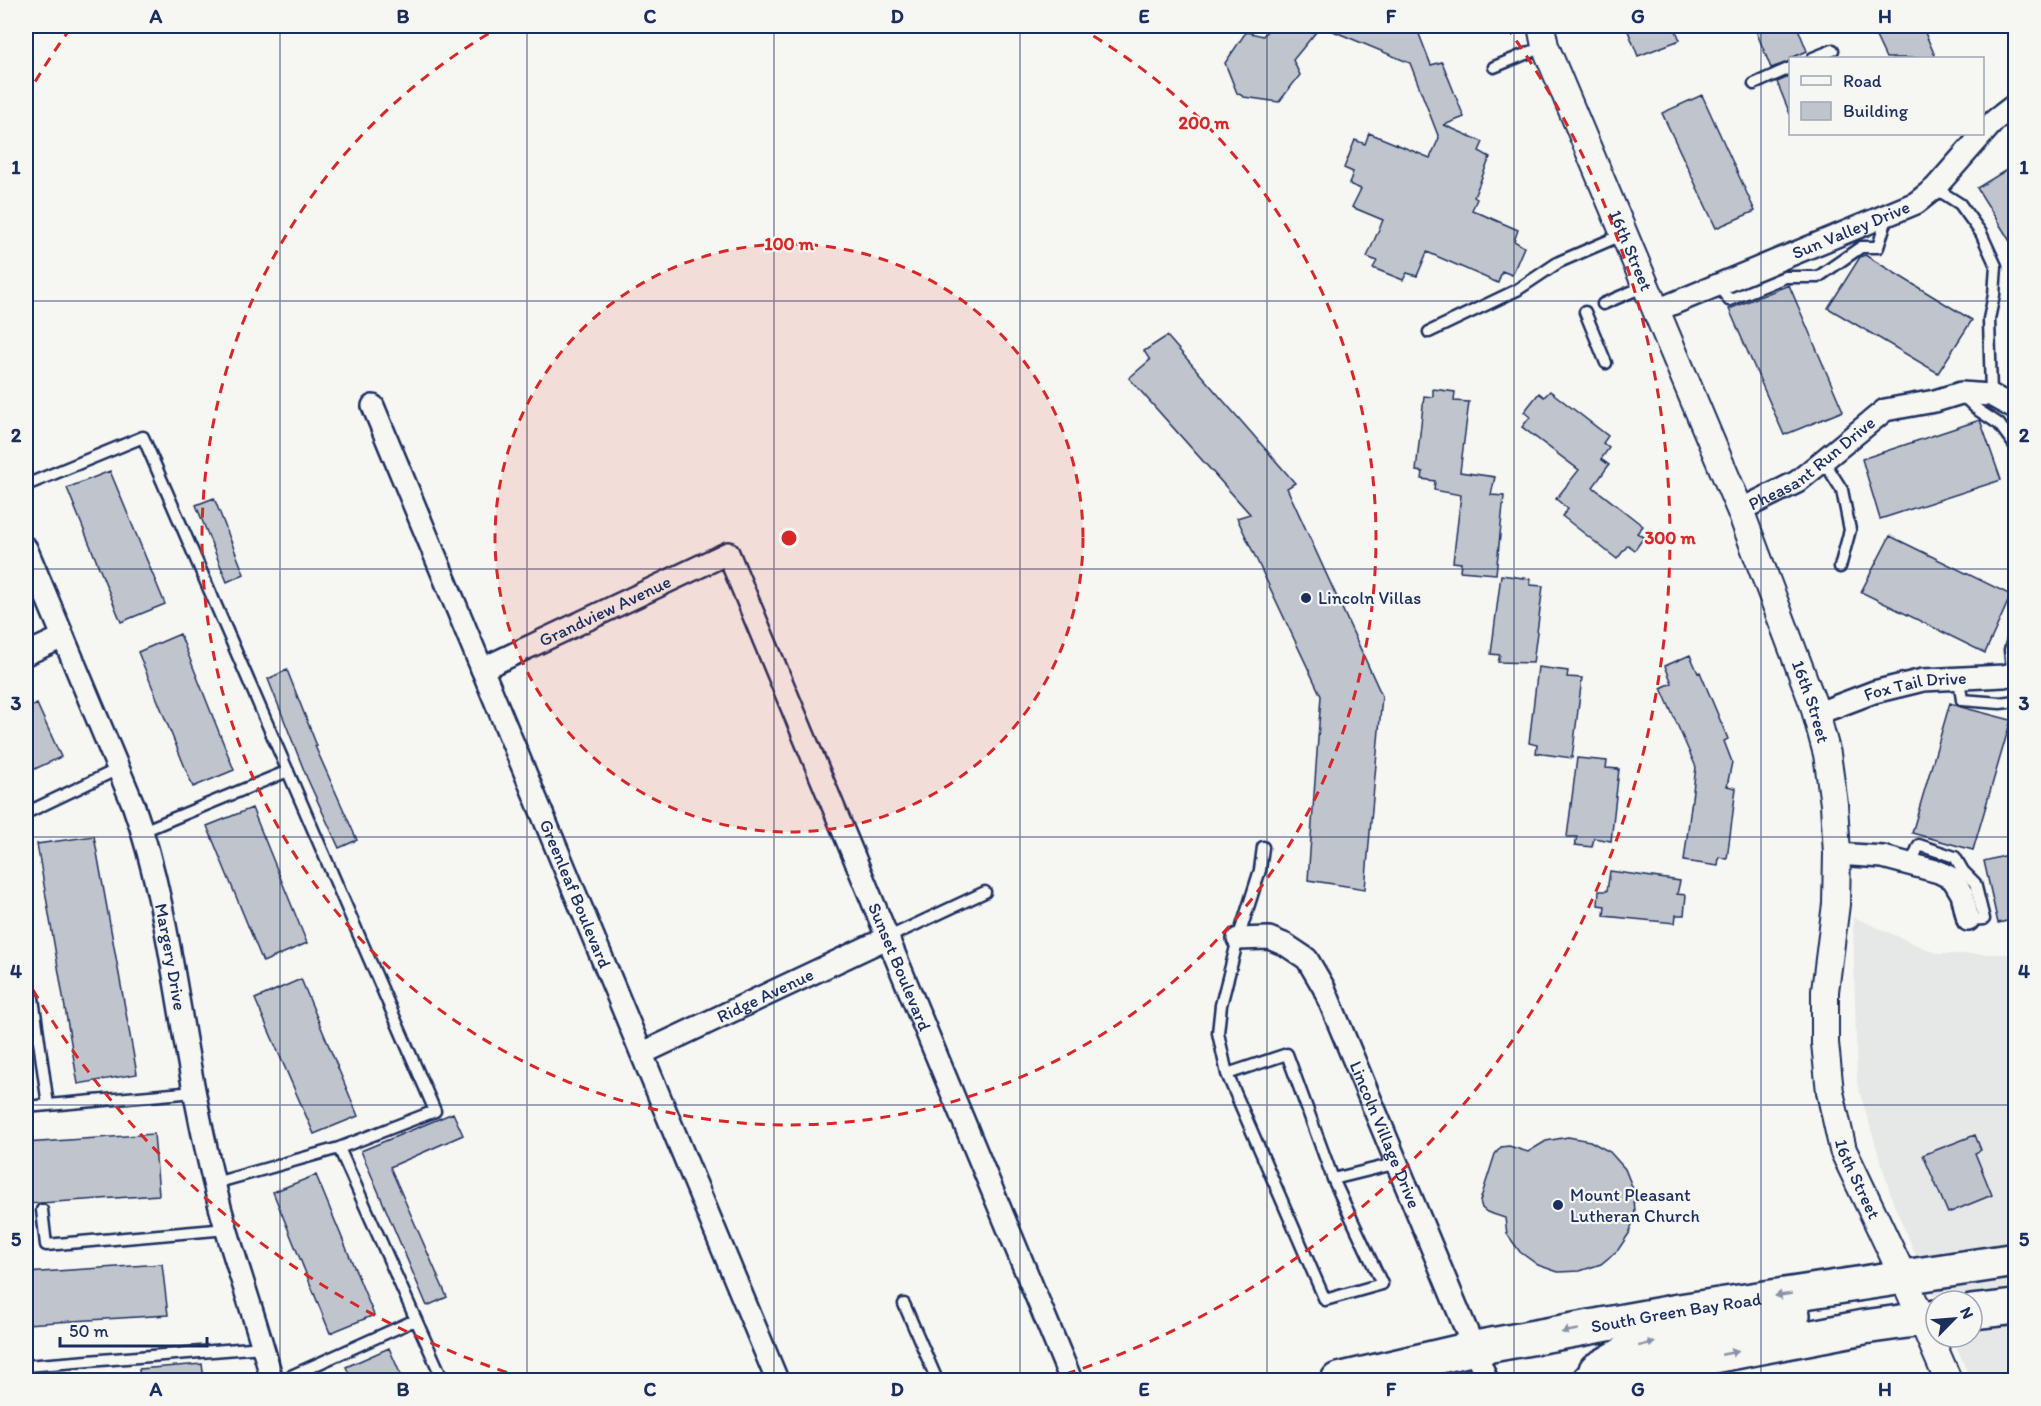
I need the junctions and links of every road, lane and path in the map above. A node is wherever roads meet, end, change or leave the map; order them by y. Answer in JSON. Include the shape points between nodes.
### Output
{"nodes":[{"id":1,"x":1524,"y":26,"type":"edge"},
{"id":2,"x":1543,"y":36,"type":"edge"},
{"id":3,"x":1833,"y":50,"type":"dead end"},
{"id":4,"x":1816,"y":57,"type":"edge"},
{"id":5,"x":1494,"y":67,"type":"dead end"},
{"id":6,"x":1789,"y":69,"type":"edge"},
{"id":7,"x":1754,"y":84,"type":"dead end"},
{"id":8,"x":2016,"y":104,"type":"edge"},
{"id":9,"x":1984,"y":132,"type":"edge"},
{"id":10,"x":1982,"y":135,"type":"edge"},
{"id":11,"x":1935,"y":188,"type":"junction"},
{"id":12,"x":1888,"y":214,"type":"junction"},
{"id":13,"x":1624,"y":234,"type":"junction"},
{"id":14,"x":1645,"y":286,"type":"junction"},
{"id":15,"x":1719,"y":286,"type":"junction"},
{"id":16,"x":1603,"y":304,"type":"dead end"},
{"id":17,"x":1655,"y":311,"type":"junction"},
{"id":18,"x":1585,"y":312,"type":"dead end"},
{"id":19,"x":1429,"y":332,"type":"dead end"},
{"id":20,"x":1606,"y":363,"type":"dead end"},
{"id":21,"x":1960,"y":393,"type":"junction"},
{"id":22,"x":1991,"y":395,"type":"junction"},
{"id":23,"x":373,"y":406,"type":"dead end"},
{"id":24,"x":2016,"y":409,"type":"edge"},
{"id":25,"x":2016,"y":447,"type":"edge"},
{"id":26,"x":1823,"y":460,"type":"junction"},
{"id":27,"x":26,"y":485,"type":"edge"},
{"id":28,"x":1740,"y":510,"type":"junction"},
{"id":29,"x":26,"y":548,"type":"edge"},
{"id":30,"x":728,"y":553,"type":"joint"},
{"id":31,"x":1840,"y":567,"type":"dead end"},
{"id":32,"x":2016,"y":629,"type":"edge"},
{"id":33,"x":63,"y":637,"type":"junction"},
{"id":34,"x":26,"y":654,"type":"edge"},
{"id":35,"x":482,"y":669,"type":"junction"},
{"id":36,"x":2014,"y":676,"type":"edge"},
{"id":37,"x":1959,"y":679,"type":"junction"},
{"id":38,"x":2016,"y":701,"type":"edge"},
{"id":39,"x":1816,"y":714,"type":"junction"},
{"id":40,"x":118,"y":769,"type":"junction"},
{"id":41,"x":288,"y":771,"type":"junction"},
{"id":42,"x":26,"y":813,"type":"edge"},
{"id":43,"x":142,"y":831,"type":"junction"},
{"id":44,"x":1263,"y":847,"type":"dead end"},
{"id":45,"x":1837,"y":854,"type":"junction"},
{"id":46,"x":985,"y":892,"type":"dead end"},
{"id":47,"x":1968,"y":920,"type":"dead end"},
{"id":48,"x":889,"y":937,"type":"junction"},
{"id":49,"x":1238,"y":939,"type":"junction"},
{"id":50,"x":26,"y":993,"type":"edge"},
{"id":51,"x":643,"y":1053,"type":"junction"},
{"id":52,"x":1227,"y":1074,"type":"junction"},
{"id":53,"x":195,"y":1092,"type":"junction"},
{"id":54,"x":48,"y":1105,"type":"junction"},
{"id":55,"x":26,"y":1107,"type":"edge"},
{"id":56,"x":339,"y":1148,"type":"junction"},
{"id":57,"x":1398,"y":1163,"type":"junction"},
{"id":58,"x":1333,"y":1179,"type":"junction"},
{"id":59,"x":215,"y":1183,"type":"junction"},
{"id":60,"x":42,"y":1210,"type":"dead end"},
{"id":61,"x":227,"y":1229,"type":"junction"},
{"id":62,"x":2016,"y":1260,"type":"edge"},
{"id":63,"x":1903,"y":1276,"type":"junction"},
{"id":64,"x":2016,"y":1281,"type":"edge"},
{"id":65,"x":1953,"y":1289,"type":"edge"},
{"id":66,"x":904,"y":1304,"type":"dead end"},
{"id":67,"x":2016,"y":1306,"type":"edge"},
{"id":68,"x":1924,"y":1310,"type":"edge"},
{"id":69,"x":1984,"y":1310,"type":"edge"},
{"id":70,"x":1924,"y":1319,"type":"edge"},
{"id":71,"x":415,"y":1320,"type":"junction"},
{"id":72,"x":263,"y":1347,"type":"junction"},
{"id":73,"x":1475,"y":1348,"type":"junction"},
{"id":74,"x":1938,"y":1349,"type":"edge"},
{"id":75,"x":26,"y":1366,"type":"edge"},
{"id":76,"x":272,"y":1380,"type":"edge"},
{"id":77,"x":282,"y":1380,"type":"edge"},
{"id":78,"x":443,"y":1380,"type":"edge"},
{"id":79,"x":777,"y":1380,"type":"edge"},
{"id":80,"x":937,"y":1380,"type":"edge"},
{"id":81,"x":1071,"y":1380,"type":"edge"},
{"id":82,"x":1338,"y":1380,"type":"edge"},
{"id":83,"x":1487,"y":1380,"type":"edge"},
{"id":84,"x":1576,"y":1380,"type":"edge"},
{"id":85,"x":1590,"y":1380,"type":"edge"},
{"id":86,"x":1948,"y":1380,"type":"edge"}],
"edges":[{"from":1,"to":2,"type":"street","name":"16th Street"},
{"from":2,"to":5,"type":"lane"},
{"from":2,"to":13,"type":"street","name":"16th Street"},
{"from":3,"to":4,"type":"lane"},
{"from":6,"to":7,"type":"lane"},
{"from":8,"to":9,"type":"street","name":"Sun Valley Drive"},
{"from":10,"to":11,"type":"street","name":"Sun Valley Drive"},
{"from":11,"to":12,"type":"street","name":"Sun Valley Drive","via":[[1916,203]]},
{"from":11,"to":22,"type":"lane","via":[[1960,204],[1981,233],[1996,266],[1989,319]]},
{"from":12,"to":15,"type":"street","name":"Sun Valley Drive"},
{"from":12,"to":15,"type":"lane","via":[[1878,247],[1861,247],[1818,277],[1785,277],[1730,300]]},
{"from":13,"to":14,"type":"street","name":"16th Street"},
{"from":13,"to":19,"type":"lane","via":[[1559,262],[1516,290]]},
{"from":14,"to":16,"type":"lane"},
{"from":14,"to":17,"type":"street","name":"16th Street"},
{"from":15,"to":17,"type":"street","name":"Sun Valley Drive"},
{"from":17,"to":28,"type":"street","name":"16th Street"},
{"from":18,"to":20,"type":"lane"},
{"from":21,"to":22,"type":"street","name":"Pheasant Run Drive"},
{"from":21,"to":25,"type":"lane","via":[[1999,424]]},
{"from":21,"to":26,"type":"street","name":"Pheasant Run Drive","via":[[1885,410]]},
{"from":22,"to":24,"type":"street","name":"Pheasant Run Drive"},
{"from":23,"to":35,"type":"street","name":"Greenleaf Boulevard"},
{"from":26,"to":28,"type":"street","name":"Pheasant Run Drive","via":[[1797,482]]},
{"from":26,"to":31,"type":"lane","via":[[1842,490],[1850,530]]},
{"from":27,"to":41,"type":"lane","via":[[142,437]]},
{"from":28,"to":39,"type":"street","name":"16th Street"},
{"from":29,"to":33,"type":"street","name":"Margery Drive"},
{"from":30,"to":35,"type":"street","name":"Grandview Avenue"},
{"from":30,"to":48,"type":"street","name":"Sunset Boulevard"},
{"from":32,"to":36,"type":"lane","via":[[2010,650]]},
{"from":33,"to":34,"type":"street"},
{"from":33,"to":40,"type":"street","name":"Margery Drive"},
{"from":35,"to":51,"type":"street","name":"Greenleaf Boulevard"},
{"from":36,"to":37,"type":"street","name":"Fox Tail Drive"},
{"from":37,"to":38,"type":"lane","via":[[1962,700]]},
{"from":37,"to":39,"type":"street","name":"Fox Tail Drive","via":[[1923,680],[1884,689]]},
{"from":39,"to":45,"type":"street","name":"16th Street","via":[[1827,754]]},
{"from":40,"to":42,"type":"lane"},
{"from":40,"to":43,"type":"street","name":"Margery Drive"},
{"from":41,"to":43,"type":"lane"},
{"from":41,"to":56,"type":"lane","via":[[435,1111]]},
{"from":43,"to":53,"type":"street","name":"Margery Drive","via":[[156,877]]},
{"from":44,"to":49,"type":"lane","via":[[1260,870]]},
{"from":45,"to":47,"type":"street","via":[[1882,856],[1953,879],[1962,894]]},
{"from":45,"to":63,"type":"street","name":"16th Street","via":[[1836,904],[1825,991],[1830,1092],[1843,1150]]},
{"from":46,"to":48,"type":"lane"},
{"from":48,"to":51,"type":"street","name":"Ridge Avenue"},
{"from":48,"to":81,"type":"street","name":"Sunset Boulevard"},
{"from":49,"to":52,"type":"lane","via":[[1218,1033]]},
{"from":49,"to":57,"type":"street","name":"Lincoln Village Drive","via":[[1269,939],[1307,959],[1324,988]]},
{"from":50,"to":54,"type":"lane","via":[[33,998]]},
{"from":51,"to":79,"type":"street","name":"Greenleaf Boulevard"},
{"from":52,"to":58,"type":"lane","via":[[1287,1054]]},
{"from":52,"to":58,"type":"lane","via":[[1324,1300],[1382,1284]]},
{"from":53,"to":54,"type":"lane"},
{"from":53,"to":59,"type":"street","name":"Margery Drive"},
{"from":54,"to":55,"type":"lane"},
{"from":56,"to":59,"type":"lane"},
{"from":56,"to":71,"type":"lane"},
{"from":57,"to":58,"type":"lane"},
{"from":57,"to":73,"type":"street","name":"Lincoln Village Drive"},
{"from":59,"to":61,"type":"street","name":"Margery Drive"},
{"from":60,"to":61,"type":"lane","via":[[46,1245]]},
{"from":61,"to":72,"type":"street","name":"Margery Drive"},
{"from":62,"to":63,"type":"main road","name":"South Green Bay Road"},
{"from":63,"to":68,"type":"street","name":"16th Street"},
{"from":63,"to":73,"type":"main road","name":"South Green Bay Road","one_way":true},
{"from":84,"to":63,"type":"main road","one_way":true,"via":[[1639,1345],[1862,1301]]},
{"from":64,"to":65,"type":"main road"},
{"from":66,"to":80,"type":"lane"},
{"from":67,"to":69,"type":"main road"},
{"from":85,"to":70,"type":"main road","one_way":true},
{"from":71,"to":77,"type":"lane"},
{"from":71,"to":78,"type":"lane"},
{"from":72,"to":75,"type":"lane"},
{"from":72,"to":76,"type":"street","name":"Margery Drive"},
{"from":73,"to":82,"type":"main road","name":"South Green Bay Road"},
{"from":73,"to":83,"type":"street","name":"Lincoln Village Drive"},
{"from":74,"to":86,"type":"street","name":"16th Street"}]}
